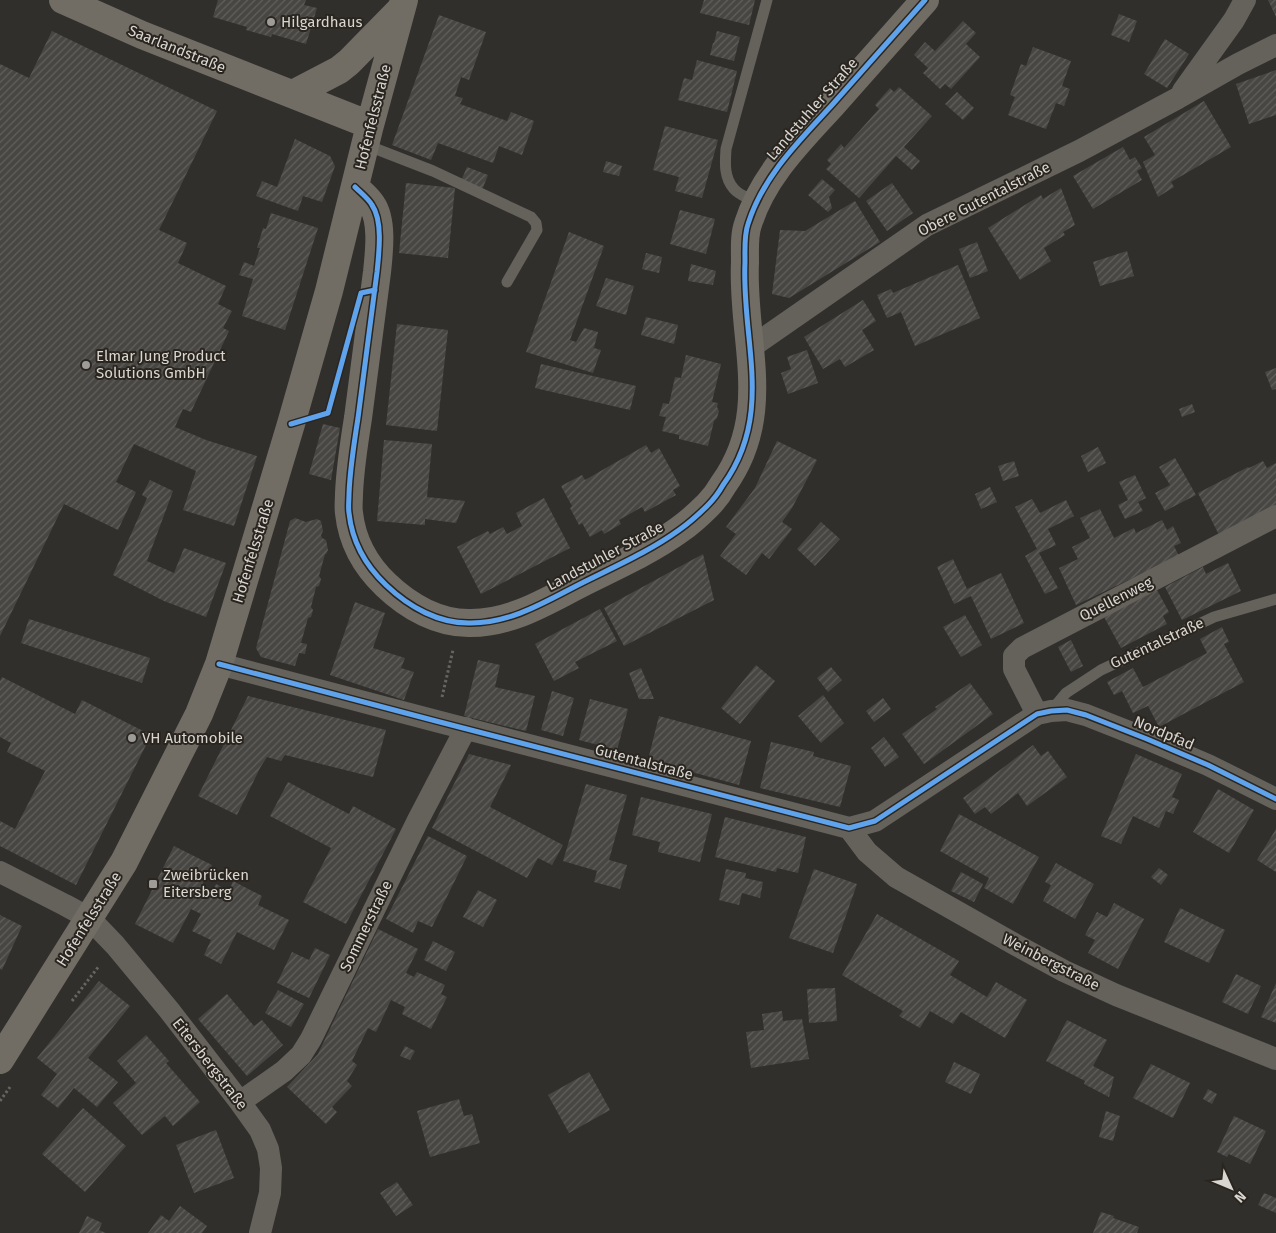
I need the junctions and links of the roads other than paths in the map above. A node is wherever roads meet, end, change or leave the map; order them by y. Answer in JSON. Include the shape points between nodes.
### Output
{"nodes":[{"id":1,"x":63,"y":0,"type":"edge"},
{"id":2,"x":767,"y":0,"type":"edge"},
{"id":3,"x":925,"y":0,"type":"edge"},
{"id":4,"x":1245,"y":0,"type":"edge"},
{"id":5,"x":402,"y":5,"type":"edge"},
{"id":6,"x":1276,"y":45,"type":"edge"},
{"id":7,"x":293,"y":94,"type":"junction"},
{"id":8,"x":1178,"y":98,"type":"junction"},
{"id":9,"x":368,"y":135,"type":"junction"},
{"id":10,"x":355,"y":188,"type":"junction"},
{"id":11,"x":756,"y":202,"type":"junction"},
{"id":12,"x":507,"y":282,"type":"dead end"},
{"id":13,"x":750,"y":348,"type":"junction"},
{"id":14,"x":1276,"y":516,"type":"edge"},
{"id":15,"x":1276,"y":599,"type":"edge"},
{"id":16,"x":219,"y":664,"type":"junction"},
{"id":17,"x":1044,"y":712,"type":"junction"},
{"id":18,"x":466,"y":728,"type":"junction"},
{"id":19,"x":1276,"y":800,"type":"edge"},
{"id":20,"x":849,"y":828,"type":"junction"},
{"id":21,"x":0,"y":872,"type":"edge"},
{"id":22,"x":90,"y":918,"type":"junction"},
{"id":23,"x":1276,"y":1059,"type":"edge"},
{"id":24,"x":0,"y":1060,"type":"edge"},
{"id":25,"x":240,"y":1102,"type":"junction"},
{"id":26,"x":260,"y":1233,"type":"edge"}],
"edges":[{"from":1,"to":7,"type":"main road","name":"Saarlandstraße","via":[[134,32]]},
{"from":2,"to":11,"type":"lane","via":[[726,149],[725,165],[728,180],[735,191]]},
{"from":3,"to":11,"type":"main road","name":"Landstuhler Straße","via":[[779,164]]},
{"from":4,"to":8,"type":"street","name":"Obere Gutentalstraße"},
{"from":5,"to":7,"type":"main road","via":[[344,66]]},
{"from":5,"to":9,"type":"main road","name":"Hofenfelsstraße"},
{"from":6,"to":8,"type":"street","name":"Obere Gutentalstraße"},
{"from":7,"to":9,"type":"main road","name":"Saarlandstraße"},
{"from":8,"to":13,"type":"street","name":"Obere Gutentalstraße","via":[[1079,151],[927,225]]},
{"from":9,"to":10,"type":"main road","name":"Hofenfelsstraße"},
{"from":9,"to":12,"type":"lane","via":[[433,171],[531,217],[537,230]]},
{"from":10,"to":13,"type":"main road","name":"Landstuhler Straße","via":[[374,206],[379,246],[350,476],[349,512],[360,551],[376,575],[409,604],[430,615],[445,620],[479,623],[521,613],[655,546],[682,528],[712,501],[732,474],[740,456],[752,404]]},
{"from":10,"to":16,"type":"main road","name":"Hofenfelsstraße","via":[[292,424]]},
{"from":11,"to":13,"type":"main road","name":"Landstuhler Straße","via":[[746,228],[744,282]]},
{"from":14,"to":17,"type":"street","name":"Quellenweg","via":[[1022,648],[1014,656],[1014,668]]},
{"from":15,"to":17,"type":"lane","name":"Gutentalstraße","via":[[1214,617],[1101,670]]},
{"from":16,"to":18,"type":"street","name":"Gutentalstraße"},
{"from":16,"to":22,"type":"main road","name":"Hofenfelsstraße","via":[[199,714],[162,789]]},
{"from":17,"to":19,"type":"street","name":"Nordpfad","via":[[1067,710],[1139,735]]},
{"from":17,"to":20,"type":"street","name":"Gutentalstraße","via":[[875,821]]},
{"from":18,"to":20,"type":"street","name":"Gutentalstraße"},
{"from":18,"to":25,"type":"street","name":"Sommerstraße","via":[[311,1039],[301,1055],[284,1071]]},
{"from":20,"to":23,"type":"street","name":"Weinbergstraße","via":[[867,852],[896,877],[1064,971]]},
{"from":21,"to":22,"type":"street","name":"Eitersbergstraße"},
{"from":22,"to":24,"type":"main road","name":"Hofenfelsstraße"},
{"from":22,"to":25,"type":"street","name":"Eitersbergstraße","via":[[169,1010]]},
{"from":25,"to":26,"type":"street","name":"Eitersbergstraße","via":[[260,1130],[268,1149],[270,1192]]}]}
